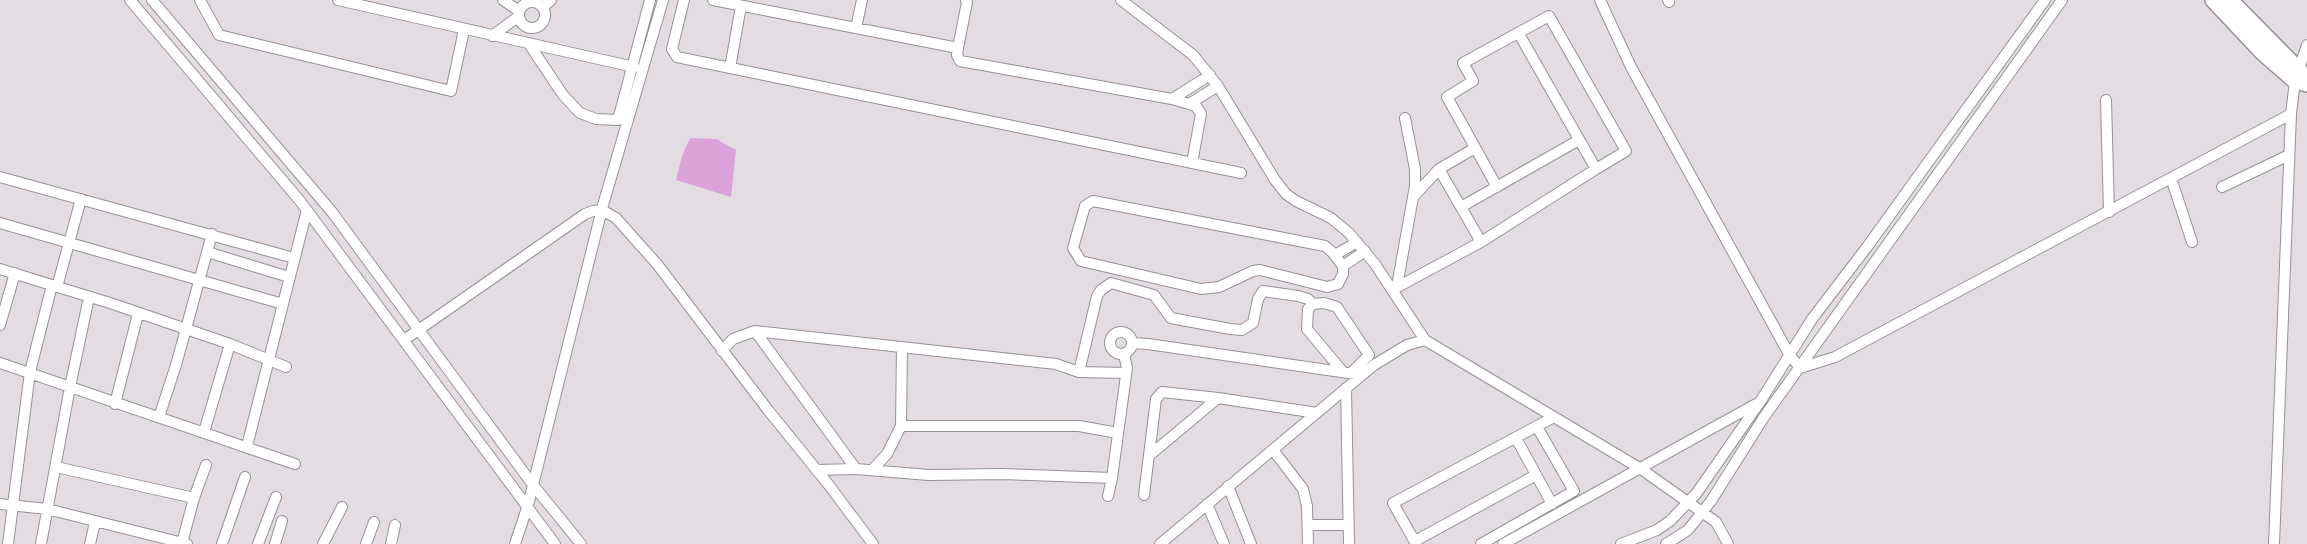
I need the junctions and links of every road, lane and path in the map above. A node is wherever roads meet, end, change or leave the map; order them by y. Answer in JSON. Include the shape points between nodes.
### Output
{"nodes":[{"id":1,"x":130,"y":0,"type":"edge"},
{"id":2,"x":152,"y":0,"type":"edge"},
{"id":3,"x":200,"y":0,"type":"edge"},
{"id":4,"x":338,"y":0,"type":"edge"},
{"id":5,"x":503,"y":0,"type":"edge"},
{"id":6,"x":650,"y":0,"type":"edge"},
{"id":7,"x":663,"y":0,"type":"edge"},
{"id":8,"x":684,"y":0,"type":"edge"},
{"id":9,"x":713,"y":0,"type":"edge"},
{"id":10,"x":862,"y":0,"type":"edge"},
{"id":11,"x":966,"y":0,"type":"edge"},
{"id":12,"x":1121,"y":0,"type":"edge"},
{"id":13,"x":1600,"y":0,"type":"edge"},
{"id":14,"x":2045,"y":0,"type":"edge"},
{"id":15,"x":2062,"y":0,"type":"edge"},
{"id":16,"x":2213,"y":0,"type":"edge"},
{"id":17,"x":2230,"y":0,"type":"edge"},
{"id":18,"x":724,"y":1,"type":"edge"},
{"id":19,"x":547,"y":3,"type":"edge"},
{"id":20,"x":741,"y":6,"type":"junction"},
{"id":21,"x":519,"y":14,"type":"junction"},
{"id":22,"x":537,"y":27,"type":"junction"},
{"id":23,"x":856,"y":28,"type":"junction"},
{"id":24,"x":464,"y":30,"type":"junction"},
{"id":25,"x":1520,"y":34,"type":"junction"},
{"id":26,"x":492,"y":36,"type":"junction"},
{"id":27,"x":2307,"y":44,"type":"edge"},
{"id":28,"x":534,"y":45,"type":"junction"},
{"id":29,"x":958,"y":48,"type":"junction"},
{"id":30,"x":634,"y":67,"type":"junction"},
{"id":31,"x":730,"y":68,"type":"junction"},
{"id":32,"x":1210,"y":75,"type":"junction"},
{"id":33,"x":2302,"y":79,"type":"edge"},
{"id":34,"x":1218,"y":86,"type":"junction"},
{"id":35,"x":1172,"y":99,"type":"junction"},
{"id":36,"x":2106,"y":100,"type":"dead end"},
{"id":37,"x":1189,"y":104,"type":"junction"},
{"id":38,"x":2291,"y":114,"type":"junction"},
{"id":39,"x":1405,"y":118,"type":"dead end"},
{"id":40,"x":1580,"y":140,"type":"junction"},
{"id":41,"x":1475,"y":148,"type":"junction"},
{"id":42,"x":2289,"y":155,"type":"junction"},
{"id":43,"x":1192,"y":163,"type":"junction"},
{"id":44,"x":1439,"y":168,"type":"junction"},
{"id":45,"x":1596,"y":169,"type":"junction"},
{"id":46,"x":1240,"y":173,"type":"dead end"},
{"id":47,"x":0,"y":177,"type":"edge"},
{"id":48,"x":2171,"y":178,"type":"junction"},
{"id":49,"x":1498,"y":187,"type":"junction"},
{"id":50,"x":2222,"y":187,"type":"dead end"},
{"id":51,"x":1414,"y":196,"type":"junction"},
{"id":52,"x":81,"y":199,"type":"junction"},
{"id":53,"x":1461,"y":208,"type":"junction"},
{"id":54,"x":307,"y":210,"type":"junction"},
{"id":55,"x":602,"y":210,"type":"junction"},
{"id":56,"x":2109,"y":212,"type":"junction"},
{"id":57,"x":0,"y":223,"type":"edge"},
{"id":58,"x":212,"y":234,"type":"junction"},
{"id":59,"x":69,"y":241,"type":"junction"},
{"id":60,"x":1357,"y":242,"type":"junction"},
{"id":61,"x":1481,"y":242,"type":"junction"},
{"id":62,"x":2192,"y":242,"type":"dead end"},
{"id":63,"x":1365,"y":251,"type":"junction"},
{"id":64,"x":207,"y":252,"type":"junction"},
{"id":65,"x":1334,"y":254,"type":"junction"},
{"id":66,"x":294,"y":258,"type":"junction"},
{"id":67,"x":1343,"y":266,"type":"junction"},
{"id":68,"x":0,"y":269,"type":"edge"},
{"id":69,"x":15,"y":273,"type":"junction"},
{"id":70,"x":289,"y":277,"type":"junction"},
{"id":71,"x":199,"y":279,"type":"junction"},
{"id":72,"x":54,"y":286,"type":"junction"},
{"id":73,"x":1395,"y":288,"type":"junction"},
{"id":74,"x":89,"y":297,"type":"junction"},
{"id":75,"x":283,"y":304,"type":"junction"},
{"id":76,"x":1313,"y":304,"type":"junction"},
{"id":77,"x":138,"y":314,"type":"junction"},
{"id":78,"x":0,"y":325,"type":"edge"},
{"id":79,"x":185,"y":329,"type":"junction"},
{"id":80,"x":418,"y":329,"type":"junction"},
{"id":81,"x":754,"y":331,"type":"junction"},
{"id":82,"x":404,"y":340,"type":"junction"},
{"id":83,"x":1425,"y":340,"type":"junction"},
{"id":84,"x":1132,"y":343,"type":"junction"},
{"id":85,"x":230,"y":344,"type":"junction"},
{"id":86,"x":902,"y":347,"type":"junction"},
{"id":87,"x":722,"y":351,"type":"junction"},
{"id":88,"x":1124,"y":354,"type":"junction"},
{"id":89,"x":1790,"y":354,"type":"junction"},
{"id":90,"x":270,"y":362,"type":"junction"},
{"id":91,"x":0,"y":363,"type":"edge"},
{"id":92,"x":286,"y":367,"type":"dead end"},
{"id":93,"x":1800,"y":368,"type":"junction"},
{"id":94,"x":30,"y":372,"type":"junction"},
{"id":95,"x":1079,"y":372,"type":"junction"},
{"id":96,"x":1347,"y":372,"type":"junction"},
{"id":97,"x":1126,"y":373,"type":"junction"},
{"id":98,"x":1362,"y":375,"type":"junction"},
{"id":99,"x":70,"y":387,"type":"junction"},
{"id":100,"x":1346,"y":388,"type":"junction"},
{"id":101,"x":1218,"y":398,"type":"junction"},
{"id":102,"x":1760,"y":402,"type":"junction"},
{"id":103,"x":1775,"y":402,"type":"junction"},
{"id":104,"x":115,"y":404,"type":"junction"},
{"id":105,"x":1317,"y":413,"type":"junction"},
{"id":106,"x":159,"y":417,"type":"junction"},
{"id":107,"x":1554,"y":417,"type":"junction"},
{"id":108,"x":901,"y":426,"type":"junction"},
{"id":109,"x":1537,"y":427,"type":"junction"},
{"id":110,"x":204,"y":432,"type":"junction"},
{"id":111,"x":1118,"y":433,"type":"junction"},
{"id":112,"x":1516,"y":438,"type":"junction"},
{"id":113,"x":248,"y":446,"type":"junction"},
{"id":114,"x":1273,"y":450,"type":"junction"},
{"id":115,"x":1150,"y":455,"type":"junction"},
{"id":116,"x":295,"y":464,"type":"dead end"},
{"id":117,"x":206,"y":465,"type":"dead end"},
{"id":118,"x":56,"y":467,"type":"junction"},
{"id":119,"x":856,"y":469,"type":"junction"},
{"id":120,"x":1641,"y":469,"type":"junction"},
{"id":121,"x":816,"y":470,"type":"junction"},
{"id":122,"x":873,"y":470,"type":"junction"},
{"id":123,"x":1536,"y":475,"type":"junction"},
{"id":124,"x":245,"y":477,"type":"dead end"},
{"id":125,"x":1112,"y":478,"type":"junction"},
{"id":126,"x":533,"y":485,"type":"junction"},
{"id":127,"x":1228,"y":486,"type":"junction"},
{"id":128,"x":1144,"y":495,"type":"dead end"},
{"id":129,"x":1108,"y":496,"type":"dead end"},
{"id":130,"x":276,"y":497,"type":"dead end"},
{"id":131,"x":194,"y":498,"type":"junction"},
{"id":132,"x":1688,"y":502,"type":"junction"},
{"id":133,"x":0,"y":504,"type":"edge"},
{"id":134,"x":1207,"y":504,"type":"junction"},
{"id":135,"x":1552,"y":504,"type":"junction"},
{"id":136,"x":12,"y":505,"type":"junction"},
{"id":137,"x":528,"y":505,"type":"junction"},
{"id":138,"x":342,"y":508,"type":"dead end"},
{"id":139,"x":47,"y":509,"type":"junction"},
{"id":140,"x":1703,"y":512,"type":"junction"},
{"id":141,"x":282,"y":521,"type":"dead end"},
{"id":142,"x":96,"y":522,"type":"junction"},
{"id":143,"x":374,"y":522,"type":"dead end"},
{"id":144,"x":395,"y":525,"type":"dead end"},
{"id":145,"x":1308,"y":525,"type":"junction"},
{"id":146,"x":1348,"y":526,"type":"junction"},
{"id":147,"x":157,"y":541,"type":"edge"},
{"id":148,"x":1415,"y":543,"type":"edge"},
{"id":149,"x":8,"y":544,"type":"edge"},
{"id":150,"x":41,"y":544,"type":"edge"},
{"id":151,"x":90,"y":544,"type":"edge"},
{"id":152,"x":185,"y":544,"type":"edge"},
{"id":153,"x":222,"y":544,"type":"edge"},
{"id":154,"x":258,"y":544,"type":"edge"},
{"id":155,"x":275,"y":544,"type":"edge"},
{"id":156,"x":323,"y":544,"type":"edge"},
{"id":157,"x":366,"y":544,"type":"edge"},
{"id":158,"x":391,"y":544,"type":"edge"},
{"id":159,"x":515,"y":544,"type":"edge"},
{"id":160,"x":555,"y":544,"type":"edge"},
{"id":161,"x":581,"y":544,"type":"edge"},
{"id":162,"x":873,"y":544,"type":"edge"},
{"id":163,"x":1160,"y":544,"type":"edge"},
{"id":164,"x":1224,"y":544,"type":"edge"},
{"id":165,"x":1250,"y":544,"type":"edge"},
{"id":166,"x":1308,"y":544,"type":"edge"},
{"id":167,"x":1348,"y":544,"type":"edge"},
{"id":168,"x":1481,"y":544,"type":"edge"},
{"id":169,"x":1504,"y":544,"type":"edge"},
{"id":170,"x":1621,"y":544,"type":"edge"},
{"id":171,"x":1666,"y":544,"type":"edge"},
{"id":172,"x":1728,"y":544,"type":"edge"},
{"id":173,"x":2274,"y":544,"type":"edge"}],
"edges":[{"from":1,"to":54,"type":"street"},
{"from":2,"to":80,"type":"street","via":[[332,212]]},
{"from":3,"to":24,"type":"street","via":[[219,35],[451,91]]},
{"from":4,"to":24,"type":"street"},
{"from":5,"to":21,"type":"street"},
{"from":6,"to":30,"type":"street"},
{"from":7,"to":55,"type":"street"},
{"from":8,"to":31,"type":"street","via":[[673,52],[677,57]]},
{"from":9,"to":18,"type":"street"},
{"from":10,"to":23,"type":"street"},
{"from":11,"to":29,"type":"street"},
{"from":12,"to":32,"type":"street","via":[[1193,54]]},
{"from":13,"to":89,"type":"street","via":[[1631,67]]},
{"from":14,"to":89,"type":"street","via":[[1812,319]]},
{"from":15,"to":93,"type":"street"},
{"from":16,"to":33,"type":"highway","via":[[2263,53]]},
{"from":17,"to":33,"type":"highway"},
{"from":18,"to":20,"type":"street"},
{"from":19,"to":21,"type":"street","via":[[532,1],[524,4]]},
{"from":19,"to":22,"type":"street","via":[[545,18]]},
{"from":20,"to":23,"type":"street"},
{"from":20,"to":31,"type":"street"},
{"from":21,"to":22,"type":"street","via":[[525,26]]},
{"from":21,"to":26,"type":"street"},
{"from":22,"to":28,"type":"street"},
{"from":23,"to":29,"type":"street"},
{"from":24,"to":26,"type":"street"},
{"from":25,"to":40,"type":"street"},
{"from":25,"to":41,"type":"street","via":[[1464,63],[1473,81],[1446,98]]},
{"from":25,"to":45,"type":"street","via":[[1549,16],[1626,151]]},
{"from":26,"to":28,"type":"street"},
{"from":27,"to":33,"type":"street"},
{"from":28,"to":30,"type":"street"},
{"from":28,"to":30,"type":"street","via":[[573,106],[580,113],[596,119],[613,122],[620,118]]},
{"from":29,"to":35,"type":"street","via":[[960,60]]},
{"from":31,"to":43,"type":"street"},
{"from":32,"to":34,"type":"street"},
{"from":32,"to":35,"type":"street"},
{"from":33,"to":38,"type":"street"},
{"from":34,"to":37,"type":"street"},
{"from":34,"to":60,"type":"street","via":[[1286,194],[1342,225]]},
{"from":35,"to":37,"type":"street"},
{"from":36,"to":56,"type":"street"},
{"from":37,"to":43,"type":"street","via":[[1196,106],[1201,114]]},
{"from":38,"to":42,"type":"street"},
{"from":38,"to":48,"type":"street"},
{"from":39,"to":51,"type":"street","via":[[1415,174]]},
{"from":40,"to":45,"type":"street"},
{"from":40,"to":49,"type":"street"},
{"from":41,"to":44,"type":"street"},
{"from":41,"to":49,"type":"street"},
{"from":42,"to":50,"type":"street"},
{"from":42,"to":173,"type":"street"},
{"from":43,"to":46,"type":"street"},
{"from":44,"to":51,"type":"street"},
{"from":44,"to":53,"type":"street"},
{"from":45,"to":61,"type":"street"},
{"from":47,"to":52,"type":"street"},
{"from":48,"to":56,"type":"street"},
{"from":48,"to":62,"type":"street"},
{"from":49,"to":53,"type":"street"},
{"from":51,"to":73,"type":"street"},
{"from":52,"to":58,"type":"street"},
{"from":52,"to":59,"type":"street"},
{"from":53,"to":61,"type":"street"},
{"from":54,"to":66,"type":"street"},
{"from":54,"to":82,"type":"street"},
{"from":55,"to":80,"type":"street","via":[[585,214]]},
{"from":55,"to":87,"type":"street","via":[[616,218],[657,264]]},
{"from":55,"to":126,"type":"street"},
{"from":56,"to":93,"type":"street","via":[[1835,357]]},
{"from":57,"to":59,"type":"street"},
{"from":58,"to":64,"type":"street"},
{"from":58,"to":66,"type":"street"},
{"from":59,"to":71,"type":"street"},
{"from":59,"to":72,"type":"street"},
{"from":60,"to":63,"type":"street"},
{"from":60,"to":65,"type":"street"},
{"from":61,"to":73,"type":"street"},
{"from":63,"to":67,"type":"street"},
{"from":63,"to":73,"type":"street"},
{"from":64,"to":70,"type":"street"},
{"from":64,"to":71,"type":"street"},
{"from":65,"to":67,"type":"street"},
{"from":65,"to":67,"type":"street","via":[[1317,244],[1093,202],[1085,206],[1073,248],[1081,261],[1201,289],[1219,287],[1245,273],[1260,270],[1327,287],[1341,281]]},
{"from":66,"to":70,"type":"street"},
{"from":68,"to":69,"type":"street"},
{"from":69,"to":72,"type":"street"},
{"from":69,"to":78,"type":"street"},
{"from":70,"to":75,"type":"street"},
{"from":71,"to":75,"type":"street"},
{"from":71,"to":79,"type":"street"},
{"from":72,"to":74,"type":"street"},
{"from":72,"to":94,"type":"street"},
{"from":73,"to":83,"type":"street"},
{"from":74,"to":77,"type":"street"},
{"from":74,"to":99,"type":"street"},
{"from":75,"to":90,"type":"street"},
{"from":76,"to":95,"type":"street","via":[[1298,296],[1263,291],[1253,323],[1242,330],[1230,329],[1171,318],[1154,295],[1111,283],[1097,296]]},
{"from":76,"to":96,"type":"street","via":[[1308,309],[1307,329]]},
{"from":76,"to":96,"type":"street","via":[[1337,306],[1369,355]]},
{"from":77,"to":79,"type":"street"},
{"from":77,"to":104,"type":"street"},
{"from":79,"to":85,"type":"street"},
{"from":79,"to":106,"type":"street"},
{"from":80,"to":82,"type":"street"},
{"from":80,"to":126,"type":"street"},
{"from":81,"to":86,"type":"street"},
{"from":81,"to":87,"type":"street","via":[[733,339]]},
{"from":81,"to":119,"type":"street"},
{"from":82,"to":137,"type":"street"},
{"from":83,"to":98,"type":"street","via":[[1393,351]]},
{"from":83,"to":107,"type":"street"},
{"from":84,"to":88,"type":"street"},
{"from":84,"to":88,"type":"street","via":[[1125,333],[1118,332],[1112,336],[1112,349],[1117,354]]},
{"from":84,"to":96,"type":"street"},
{"from":85,"to":90,"type":"street"},
{"from":85,"to":110,"type":"street"},
{"from":86,"to":95,"type":"street","via":[[1056,364]]},
{"from":86,"to":108,"type":"street"},
{"from":87,"to":121,"type":"street"},
{"from":88,"to":97,"type":"street"},
{"from":89,"to":93,"type":"street"},
{"from":89,"to":102,"type":"street"},
{"from":90,"to":92,"type":"street"},
{"from":90,"to":113,"type":"street"},
{"from":91,"to":94,"type":"street"},
{"from":93,"to":103,"type":"street"},
{"from":94,"to":99,"type":"street"},
{"from":94,"to":136,"type":"street"},
{"from":95,"to":97,"type":"street"},
{"from":96,"to":98,"type":"street"},
{"from":97,"to":111,"type":"street"},
{"from":98,"to":100,"type":"street"},
{"from":99,"to":104,"type":"street"},
{"from":99,"to":118,"type":"street"},
{"from":100,"to":105,"type":"street"},
{"from":100,"to":146,"type":"street"},
{"from":101,"to":105,"type":"street"},
{"from":101,"to":115,"type":"street"},
{"from":101,"to":115,"type":"street","via":[[1169,392],[1158,394]]},
{"from":102,"to":103,"type":"street"},
{"from":102,"to":120,"type":"street"},
{"from":102,"to":132,"type":"street"},
{"from":103,"to":140,"type":"street"},
{"from":104,"to":106,"type":"street"},
{"from":105,"to":114,"type":"street"},
{"from":106,"to":110,"type":"street"},
{"from":107,"to":109,"type":"street"},
{"from":107,"to":120,"type":"street"},
{"from":108,"to":111,"type":"street","via":[[1078,426]]},
{"from":108,"to":122,"type":"street","via":[[887,454]]},
{"from":109,"to":112,"type":"street"},
{"from":109,"to":135,"type":"street","via":[[1574,492]]},
{"from":110,"to":113,"type":"street"},
{"from":111,"to":125,"type":"street"},
{"from":112,"to":123,"type":"street"},
{"from":112,"to":148,"type":"street","via":[[1393,503]]},
{"from":113,"to":116,"type":"street"},
{"from":114,"to":127,"type":"street"},
{"from":114,"to":145,"type":"street","via":[[1303,489]]},
{"from":115,"to":128,"type":"street"},
{"from":117,"to":131,"type":"street"},
{"from":118,"to":131,"type":"street"},
{"from":118,"to":139,"type":"street"},
{"from":119,"to":121,"type":"street"},
{"from":119,"to":122,"type":"street"},
{"from":120,"to":132,"type":"street"},
{"from":120,"to":169,"type":"street"},
{"from":121,"to":162,"type":"street"},
{"from":122,"to":125,"type":"street","via":[[929,475]]},
{"from":123,"to":135,"type":"street"},
{"from":123,"to":148,"type":"street"},
{"from":124,"to":153,"type":"street"},
{"from":125,"to":129,"type":"street"},
{"from":126,"to":137,"type":"street"},
{"from":126,"to":161,"type":"street"},
{"from":127,"to":134,"type":"street"},
{"from":127,"to":165,"type":"street"},
{"from":130,"to":154,"type":"street"},
{"from":131,"to":152,"type":"street"},
{"from":132,"to":140,"type":"street"},
{"from":132,"to":170,"type":"street","via":[[1657,530]]},
{"from":133,"to":136,"type":"street"},
{"from":134,"to":163,"type":"street"},
{"from":134,"to":164,"type":"street"},
{"from":135,"to":168,"type":"street"},
{"from":136,"to":139,"type":"street"},
{"from":136,"to":149,"type":"street"},
{"from":137,"to":159,"type":"street"},
{"from":137,"to":160,"type":"street"},
{"from":138,"to":156,"type":"street"},
{"from":139,"to":142,"type":"street"},
{"from":139,"to":150,"type":"street"},
{"from":140,"to":171,"type":"street","via":[[1688,530]]},
{"from":140,"to":172,"type":"street","via":[[1716,522]]},
{"from":141,"to":155,"type":"street"},
{"from":142,"to":147,"type":"street"},
{"from":142,"to":151,"type":"street"},
{"from":143,"to":157,"type":"street"},
{"from":144,"to":158,"type":"street"},
{"from":145,"to":146,"type":"street"},
{"from":145,"to":166,"type":"street"},
{"from":146,"to":167,"type":"street"},
{"from":147,"to":152,"type":"street"}]}
